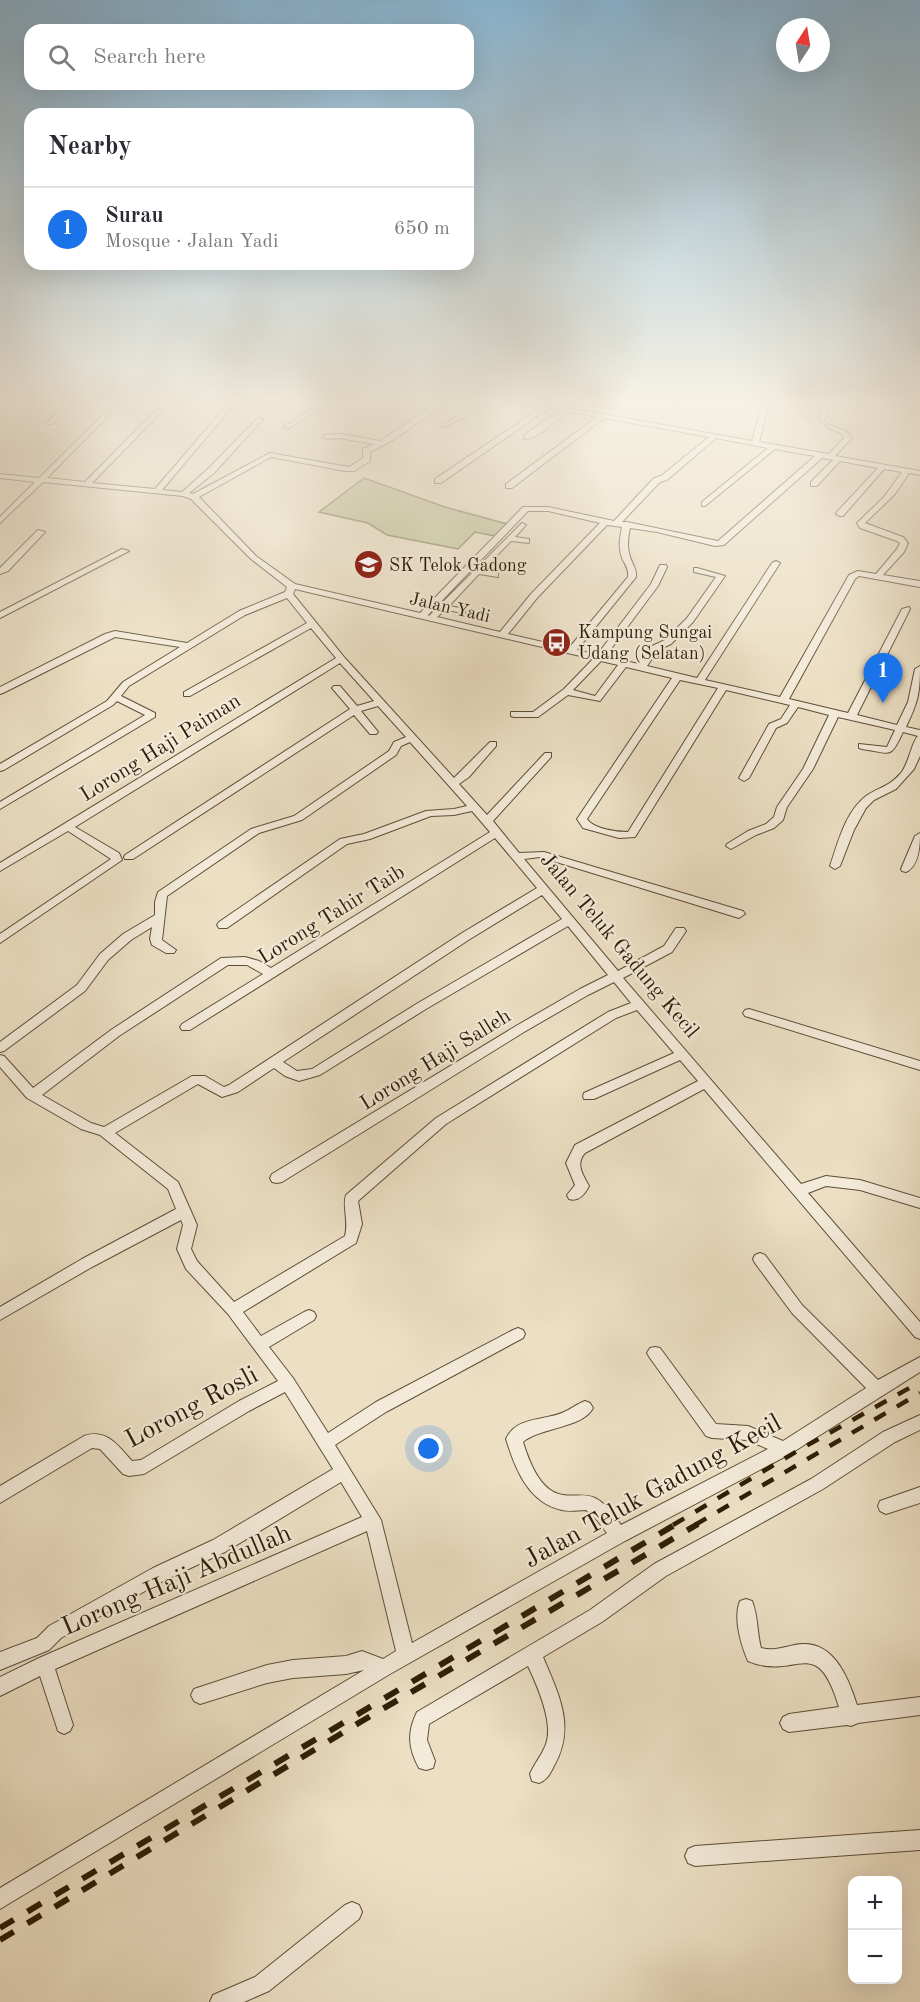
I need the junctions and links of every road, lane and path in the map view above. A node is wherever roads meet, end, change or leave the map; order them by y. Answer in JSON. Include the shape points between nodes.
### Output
{"nodes":[{"id":1,"x":30,"y":491,"type":"edge"},
{"id":2,"x":160,"y":491,"type":"edge"},
{"id":3,"x":192,"y":491,"type":"edge"},
{"id":4,"x":196,"y":491,"type":"edge"},
{"id":5,"x":646,"y":491,"type":"edge"},
{"id":6,"x":720,"y":491,"type":"edge"},
{"id":7,"x":779,"y":491,"type":"edge"},
{"id":8,"x":860,"y":491,"type":"edge"},
{"id":9,"x":894,"y":491,"type":"edge"},
{"id":10,"x":189,"y":495,"type":"junction"},
{"id":11,"x":705,"y":504,"type":"dead end"},
{"id":12,"x":535,"y":508,"type":"junction"},
{"id":13,"x":840,"y":514,"type":"dead end"},
{"id":14,"x":0,"y":521,"type":"edge"},
{"id":15,"x":605,"y":522,"type":"junction"},
{"id":16,"x":617,"y":523,"type":"junction"},
{"id":17,"x":627,"y":524,"type":"junction"},
{"id":18,"x":41,"y":532,"type":"dead end"},
{"id":19,"x":510,"y":538,"type":"junction"},
{"id":20,"x":526,"y":541,"type":"dead end"},
{"id":21,"x":125,"y":551,"type":"dead end"},
{"id":22,"x":776,"y":563,"type":"dead end"},
{"id":23,"x":663,"y":567,"type":"dead end"},
{"id":24,"x":697,"y":570,"type":"dead end"},
{"id":25,"x":477,"y":571,"type":"junction"},
{"id":26,"x":0,"y":572,"type":"edge"},
{"id":27,"x":495,"y":575,"type":"dead end"},
{"id":28,"x":879,"y":575,"type":"junction"},
{"id":29,"x":920,"y":584,"type":"edge"},
{"id":30,"x":290,"y":590,"type":"junction"},
{"id":31,"x":443,"y":607,"type":"junction"},
{"id":32,"x":906,"y":609,"type":"dead end"},
{"id":33,"x":462,"y":611,"type":"dead end"},
{"id":34,"x":0,"y":615,"type":"edge"},
{"id":35,"x":421,"y":617,"type":"junction"},
{"id":36,"x":431,"y":619,"type":"junction"},
{"id":37,"x":313,"y":623,"type":"junction"},
{"id":38,"x":502,"y":636,"type":"junction"},
{"id":39,"x":190,"y":646,"type":"junction"},
{"id":40,"x":571,"y":652,"type":"junction"},
{"id":41,"x":599,"y":658,"type":"junction"},
{"id":42,"x":341,"y":659,"type":"junction"},
{"id":43,"x":624,"y":664,"type":"junction"},
{"id":44,"x":641,"y":668,"type":"junction"},
{"id":45,"x":920,"y":669,"type":"edge"},
{"id":46,"x":677,"y":676,"type":"junction"},
{"id":47,"x":699,"y":682,"type":"junction"},
{"id":48,"x":723,"y":687,"type":"junction"},
{"id":49,"x":337,"y":688,"type":"dead end"},
{"id":50,"x":1,"y":690,"type":"edge"},
{"id":51,"x":567,"y":691,"type":"junction"},
{"id":52,"x":187,"y":694,"type":"dead end"},
{"id":53,"x":116,"y":697,"type":"junction"},
{"id":54,"x":783,"y":701,"type":"junction"},
{"id":55,"x":380,"y":702,"type":"junction"},
{"id":56,"x":796,"y":704,"type":"junction"},
{"id":57,"x":355,"y":710,"type":"junction"},
{"id":58,"x":835,"y":713,"type":"junction"},
{"id":59,"x":514,"y":714,"type":"dead end"},
{"id":60,"x":851,"y":717,"type":"junction"},
{"id":61,"x":899,"y":728,"type":"junction"},
{"id":62,"x":373,"y":732,"type":"dead end"},
{"id":63,"x":920,"y":733,"type":"edge"},
{"id":64,"x":411,"y":738,"type":"junction"},
{"id":65,"x":920,"y":738,"type":"edge"},
{"id":66,"x":493,"y":744,"type":"dead end"},
{"id":67,"x":862,"y":746,"type":"dead end"},
{"id":68,"x":548,"y":755,"type":"dead end"},
{"id":69,"x":0,"y":768,"type":"edge"},
{"id":70,"x":744,"y":778,"type":"dead end"},
{"id":71,"x":453,"y":784,"type":"junction"},
{"id":72,"x":0,"y":806,"type":"edge"},
{"id":73,"x":474,"y":807,"type":"junction"},
{"id":74,"x":487,"y":821,"type":"junction"},
{"id":75,"x":68,"y":828,"type":"junction"},
{"id":76,"x":496,"y":833,"type":"junction"},
{"id":77,"x":920,"y":836,"type":"edge"},
{"id":78,"x":731,"y":846,"type":"dead end"},
{"id":79,"x":129,"y":857,"type":"dead end"},
{"id":80,"x":515,"y":857,"type":"junction"},
{"id":81,"x":835,"y":866,"type":"dead end"},
{"id":82,"x":0,"y":868,"type":"edge"},
{"id":83,"x":906,"y":869,"type":"dead end"},
{"id":84,"x":543,"y":889,"type":"junction"},
{"id":85,"x":739,"y":914,"type":"dead end"},
{"id":86,"x":160,"y":917,"type":"junction"},
{"id":87,"x":569,"y":920,"type":"junction"},
{"id":88,"x":223,"y":925,"type":"dead end"},
{"id":89,"x":680,"y":931,"type":"dead end"},
{"id":90,"x":0,"y":939,"type":"edge"},
{"id":91,"x":170,"y":950,"type":"dead end"},
{"id":92,"x":272,"y":974,"type":"junction"},
{"id":93,"x":617,"y":978,"type":"junction"},
{"id":94,"x":640,"y":1004,"type":"junction"},
{"id":95,"x":748,"y":1013,"type":"dead end"},
{"id":96,"x":186,"y":1028,"type":"dead end"},
{"id":97,"x":0,"y":1048,"type":"edge"},
{"id":98,"x":682,"y":1054,"type":"junction"},
{"id":99,"x":0,"y":1059,"type":"edge"},
{"id":100,"x":275,"y":1062,"type":"junction"},
{"id":101,"x":920,"y":1066,"type":"edge"},
{"id":102,"x":707,"y":1082,"type":"junction"},
{"id":103,"x":32,"y":1095,"type":"junction"},
{"id":104,"x":589,"y":1096,"type":"dead end"},
{"id":105,"x":105,"y":1132,"type":"junction"},
{"id":106,"x":277,"y":1178,"type":"dead end"},
{"id":107,"x":798,"y":1191,"type":"junction"},
{"id":108,"x":574,"y":1195,"type":"dead end"},
{"id":109,"x":920,"y":1203,"type":"edge"},
{"id":110,"x":185,"y":1211,"type":"junction"},
{"id":111,"x":760,"y":1259,"type":"dead end"},
{"id":112,"x":233,"y":1310,"type":"junction"},
{"id":113,"x":0,"y":1314,"type":"edge"},
{"id":114,"x":309,"y":1316,"type":"dead end"},
{"id":115,"x":920,"y":1333,"type":"edge"},
{"id":116,"x":518,"y":1334,"type":"dead end"},
{"id":117,"x":259,"y":1345,"type":"junction"},
{"id":118,"x":655,"y":1353,"type":"dead end"},
{"id":119,"x":920,"y":1364,"type":"edge"},
{"id":120,"x":288,"y":1383,"type":"junction"},
{"id":121,"x":877,"y":1389,"type":"junction"},
{"id":122,"x":585,"y":1408,"type":"dead end"},
{"id":123,"x":920,"y":1422,"type":"edge"},
{"id":124,"x":325,"y":1443,"type":"junction"},
{"id":125,"x":784,"y":1449,"type":"junction"},
{"id":126,"x":343,"y":1472,"type":"junction"},
{"id":127,"x":0,"y":1495,"type":"edge"},
{"id":128,"x":920,"y":1495,"type":"edge"},
{"id":129,"x":886,"y":1506,"type":"dead end"},
{"id":130,"x":373,"y":1520,"type":"junction"},
{"id":131,"x":619,"y":1535,"type":"junction"},
{"id":132,"x":746,"y":1607,"type":"dead end"},
{"id":133,"x":532,"y":1654,"type":"junction"},
{"id":134,"x":406,"y":1656,"type":"junction"},
{"id":135,"x":0,"y":1661,"type":"edge"},
{"id":136,"x":45,"y":1664,"type":"junction"},
{"id":137,"x":384,"y":1668,"type":"junction"},
{"id":138,"x":0,"y":1687,"type":"edge"},
{"id":139,"x":200,"y":1695,"type":"dead end"},
{"id":140,"x":920,"y":1707,"type":"edge"},
{"id":141,"x":851,"y":1717,"type":"junction"},
{"id":142,"x":789,"y":1723,"type":"dead end"},
{"id":143,"x":64,"y":1725,"type":"dead end"},
{"id":144,"x":426,"y":1761,"type":"dead end"},
{"id":145,"x":539,"y":1774,"type":"dead end"},
{"id":146,"x":920,"y":1840,"type":"edge"},
{"id":147,"x":695,"y":1856,"type":"dead end"},
{"id":148,"x":0,"y":1899,"type":"edge"},
{"id":149,"x":352,"y":1912,"type":"dead end"},
{"id":150,"x":220,"y":2002,"type":"edge"}],
"edges":[{"from":1,"to":14,"type":"street"},
{"from":2,"to":10,"type":"street"},
{"from":3,"to":10,"type":"street"},
{"from":4,"to":10,"type":"street"},
{"from":5,"to":16,"type":"street"},
{"from":6,"to":11,"type":"street"},
{"from":7,"to":17,"type":"street","via":[[718,544]]},
{"from":8,"to":13,"type":"street"},
{"from":9,"to":28,"type":"street","via":[[861,523],[904,543]]},
{"from":10,"to":30,"type":"street","name":"Jalan Yadi"},
{"from":12,"to":15,"type":"street"},
{"from":12,"to":19,"type":"street"},
{"from":12,"to":35,"type":"street","via":[[526,509]]},
{"from":15,"to":16,"type":"street"},
{"from":15,"to":38,"type":"street","via":[[534,596]]},
{"from":16,"to":17,"type":"street"},
{"from":17,"to":40,"type":"street","via":[[622,539],[632,578]]},
{"from":18,"to":26,"type":"street"},
{"from":19,"to":20,"type":"street"},
{"from":19,"to":25,"type":"street"},
{"from":21,"to":34,"type":"street"},
{"from":22,"to":47,"type":"street"},
{"from":23,"to":41,"type":"street"},
{"from":24,"to":44,"type":"street","via":[[721,576],[690,620],[668,642],[655,648]]},
{"from":25,"to":27,"type":"street"},
{"from":25,"to":31,"type":"street"},
{"from":28,"to":29,"type":"street"},
{"from":28,"to":54,"type":"street","via":[[858,573],[852,577]]},
{"from":30,"to":35,"type":"street","name":"Jalan Yadi"},
{"from":30,"to":37,"type":"street","name":"Jalan Teluk Gadung Kecil"},
{"from":30,"to":39,"type":"street","via":[[242,613]]},
{"from":31,"to":33,"type":"street"},
{"from":31,"to":36,"type":"street"},
{"from":32,"to":60,"type":"street"},
{"from":35,"to":36,"type":"street","name":"Jalan Yadi"},
{"from":36,"to":38,"type":"street","name":"Jalan Yadi"},
{"from":37,"to":42,"type":"street","name":"Jalan Teluk Gadung Kecil"},
{"from":37,"to":52,"type":"street"},
{"from":38,"to":40,"type":"street","name":"Jalan Yadi"},
{"from":39,"to":50,"type":"street","via":[[115,634]]},
{"from":39,"to":53,"type":"street","via":[[126,684]]},
{"from":40,"to":41,"type":"street","name":"Jalan Yadi"},
{"from":41,"to":43,"type":"street","name":"Jalan Yadi"},
{"from":41,"to":51,"type":"street"},
{"from":42,"to":55,"type":"street","name":"Jalan Teluk Gadung Kecil"},
{"from":42,"to":75,"type":"street","name":"Lorong Haji Paiman"},
{"from":43,"to":44,"type":"street","name":"Jalan Yadi"},
{"from":43,"to":51,"type":"street","via":[[597,699]]},
{"from":44,"to":46,"type":"street","name":"Jalan Yadi"},
{"from":45,"to":61,"type":"street","via":[[913,702]]},
{"from":46,"to":47,"type":"street","name":"Jalan Yadi"},
{"from":46,"to":48,"type":"street","via":[[582,819],[586,826],[631,835]]},
{"from":47,"to":48,"type":"street","name":"Jalan Yadi"},
{"from":48,"to":54,"type":"street","name":"Jalan Yadi"},
{"from":49,"to":57,"type":"street"},
{"from":51,"to":59,"type":"street","via":[[535,715]]},
{"from":53,"to":69,"type":"street"},
{"from":53,"to":72,"type":"street","via":[[152,715]]},
{"from":54,"to":56,"type":"street","name":"Jalan Yadi"},
{"from":55,"to":57,"type":"street"},
{"from":55,"to":64,"type":"street","name":"Jalan Teluk Gadung Kecil"},
{"from":56,"to":58,"type":"street","name":"Jalan Yadi"},
{"from":56,"to":70,"type":"street","via":[[784,722],[772,726]]},
{"from":57,"to":62,"type":"street"},
{"from":57,"to":79,"type":"street"},
{"from":58,"to":60,"type":"street","name":"Jalan Yadi"},
{"from":58,"to":78,"type":"street","via":[[779,818]]},
{"from":60,"to":61,"type":"street","name":"Jalan Yadi"},
{"from":61,"to":63,"type":"street","name":"Jalan Yadi"},
{"from":61,"to":67,"type":"street","via":[[888,751]]},
{"from":64,"to":71,"type":"street","name":"Jalan Teluk Gadung Kecil"},
{"from":64,"to":86,"type":"street","via":[[397,744],[393,753],[298,818],[255,831],[174,885],[162,894]]},
{"from":65,"to":81,"type":"street","via":[[918,755],[899,781],[869,798],[859,810]]},
{"from":66,"to":71,"type":"street"},
{"from":68,"to":74,"type":"street"},
{"from":71,"to":73,"type":"street","name":"Jalan Teluk Gadung Kecil"},
{"from":73,"to":74,"type":"street","name":"Jalan Teluk Gadung Kecil"},
{"from":73,"to":88,"type":"street","via":[[430,813],[366,837],[344,841]]},
{"from":74,"to":76,"type":"street","name":"Jalan Teluk Gadung Kecil"},
{"from":75,"to":82,"type":"street","name":"Lorong Haji Paiman"},
{"from":75,"to":90,"type":"street","via":[[115,855],[117,860]]},
{"from":76,"to":80,"type":"street","name":"Jalan Teluk Gadung Kecil"},
{"from":76,"to":92,"type":"street","name":"Lorong Tahir Taib"},
{"from":77,"to":83,"type":"street"},
{"from":80,"to":84,"type":"street","name":"Jalan Teluk Gadung Kecil"},
{"from":80,"to":85,"type":"street","via":[[540,854]]},
{"from":84,"to":87,"type":"street","name":"Jalan Teluk Gadung Kecil"},
{"from":84,"to":100,"type":"street"},
{"from":86,"to":91,"type":"street","via":[[156,942]]},
{"from":86,"to":97,"type":"street","via":[[127,937],[104,957],[81,988]]},
{"from":87,"to":93,"type":"street","name":"Jalan Teluk Gadung Kecil"},
{"from":87,"to":100,"type":"street","via":[[316,1072],[295,1076]]},
{"from":89,"to":93,"type":"street","name":"Lorong Haji Salleh","via":[[668,949]]},
{"from":92,"to":96,"type":"street","name":"Lorong Tahir Taib"},
{"from":92,"to":103,"type":"street","via":[[244,959],[225,961],[115,1033]]},
{"from":93,"to":94,"type":"street","name":"Jalan Teluk Gadung Kecil"},
{"from":93,"to":106,"type":"street","name":"Lorong Haji Salleh","via":[[519,1029]]},
{"from":94,"to":98,"type":"street","name":"Jalan Teluk Gadung Kecil"},
{"from":94,"to":112,"type":"street","via":[[604,1020],[441,1121],[351,1199],[355,1224],[351,1239]]},
{"from":95,"to":101,"type":"street"},
{"from":98,"to":102,"type":"street","name":"Jalan Teluk Gadung Kecil"},
{"from":98,"to":104,"type":"street"},
{"from":99,"to":103,"type":"street"},
{"from":100,"to":105,"type":"street","via":[[222,1092],[196,1079]]},
{"from":102,"to":107,"type":"street","name":"Jalan Teluk Gadung Kecil"},
{"from":102,"to":108,"type":"street","via":[[580,1149],[572,1162],[582,1186]]},
{"from":103,"to":105,"type":"street","via":[[86,1126]]},
{"from":105,"to":110,"type":"street","via":[[173,1186]]},
{"from":107,"to":109,"type":"street","via":[[826,1181],[860,1185]]},
{"from":107,"to":115,"type":"street","name":"Jalan Teluk Gadung Kecil"},
{"from":110,"to":112,"type":"street","via":[[190,1225],[184,1249],[191,1265]]},
{"from":110,"to":113,"type":"street"},
{"from":111,"to":121,"type":"street","via":[[797,1309]]},
{"from":112,"to":117,"type":"street"},
{"from":114,"to":117,"type":"street"},
{"from":116,"to":124,"type":"street","via":[[381,1407]]},
{"from":117,"to":120,"type":"street"},
{"from":118,"to":125,"type":"street","via":[[712,1431],[748,1433]]},
{"from":119,"to":121,"type":"street","name":"Jalan Teluk Gadung Kecil"},
{"from":120,"to":124,"type":"street"},
{"from":120,"to":127,"type":"street","name":"Lorong Rosli","via":[[144,1467],[129,1469],[104,1442],[90,1441]]},
{"from":121,"to":125,"type":"street","name":"Jalan Teluk Gadung Kecil"},
{"from":122,"to":131,"type":"street","via":[[566,1419],[528,1428],[514,1439],[534,1485],[555,1501],[594,1506]]},
{"from":123,"to":133,"type":"street","via":[[660,1570],[596,1616]]},
{"from":124,"to":126,"type":"street"},
{"from":125,"to":131,"type":"street","name":"Jalan Teluk Gadung Kecil"},
{"from":126,"to":130,"type":"street"},
{"from":126,"to":135,"type":"street","via":[[219,1546],[159,1574],[55,1632],[43,1644]]},
{"from":128,"to":129,"type":"street"},
{"from":130,"to":134,"type":"street"},
{"from":130,"to":136,"type":"street","name":"Lorong Haji Abdullah"},
{"from":131,"to":134,"type":"street","name":"Jalan Teluk Gadung Kecil"},
{"from":132,"to":141,"type":"street","via":[[754,1656],[774,1660],[815,1654],[843,1687]]},
{"from":133,"to":144,"type":"street","via":[[423,1718],[418,1728],[419,1750]]},
{"from":133,"to":145,"type":"street","via":[[544,1679],[557,1737]]},
{"from":134,"to":137,"type":"street","name":"Jalan Teluk Gadung Kecil"},
{"from":136,"to":138,"type":"street","name":"Lorong Haji Abdullah"},
{"from":136,"to":143,"type":"street"},
{"from":137,"to":139,"type":"street","via":[[362,1660],[293,1669]]},
{"from":137,"to":148,"type":"street","name":"Jalan Teluk Gadung Kecil"},
{"from":140,"to":141,"type":"street"},
{"from":141,"to":142,"type":"street"},
{"from":146,"to":147,"type":"street"},
{"from":149,"to":150,"type":"street","via":[[261,1984]]}]}
